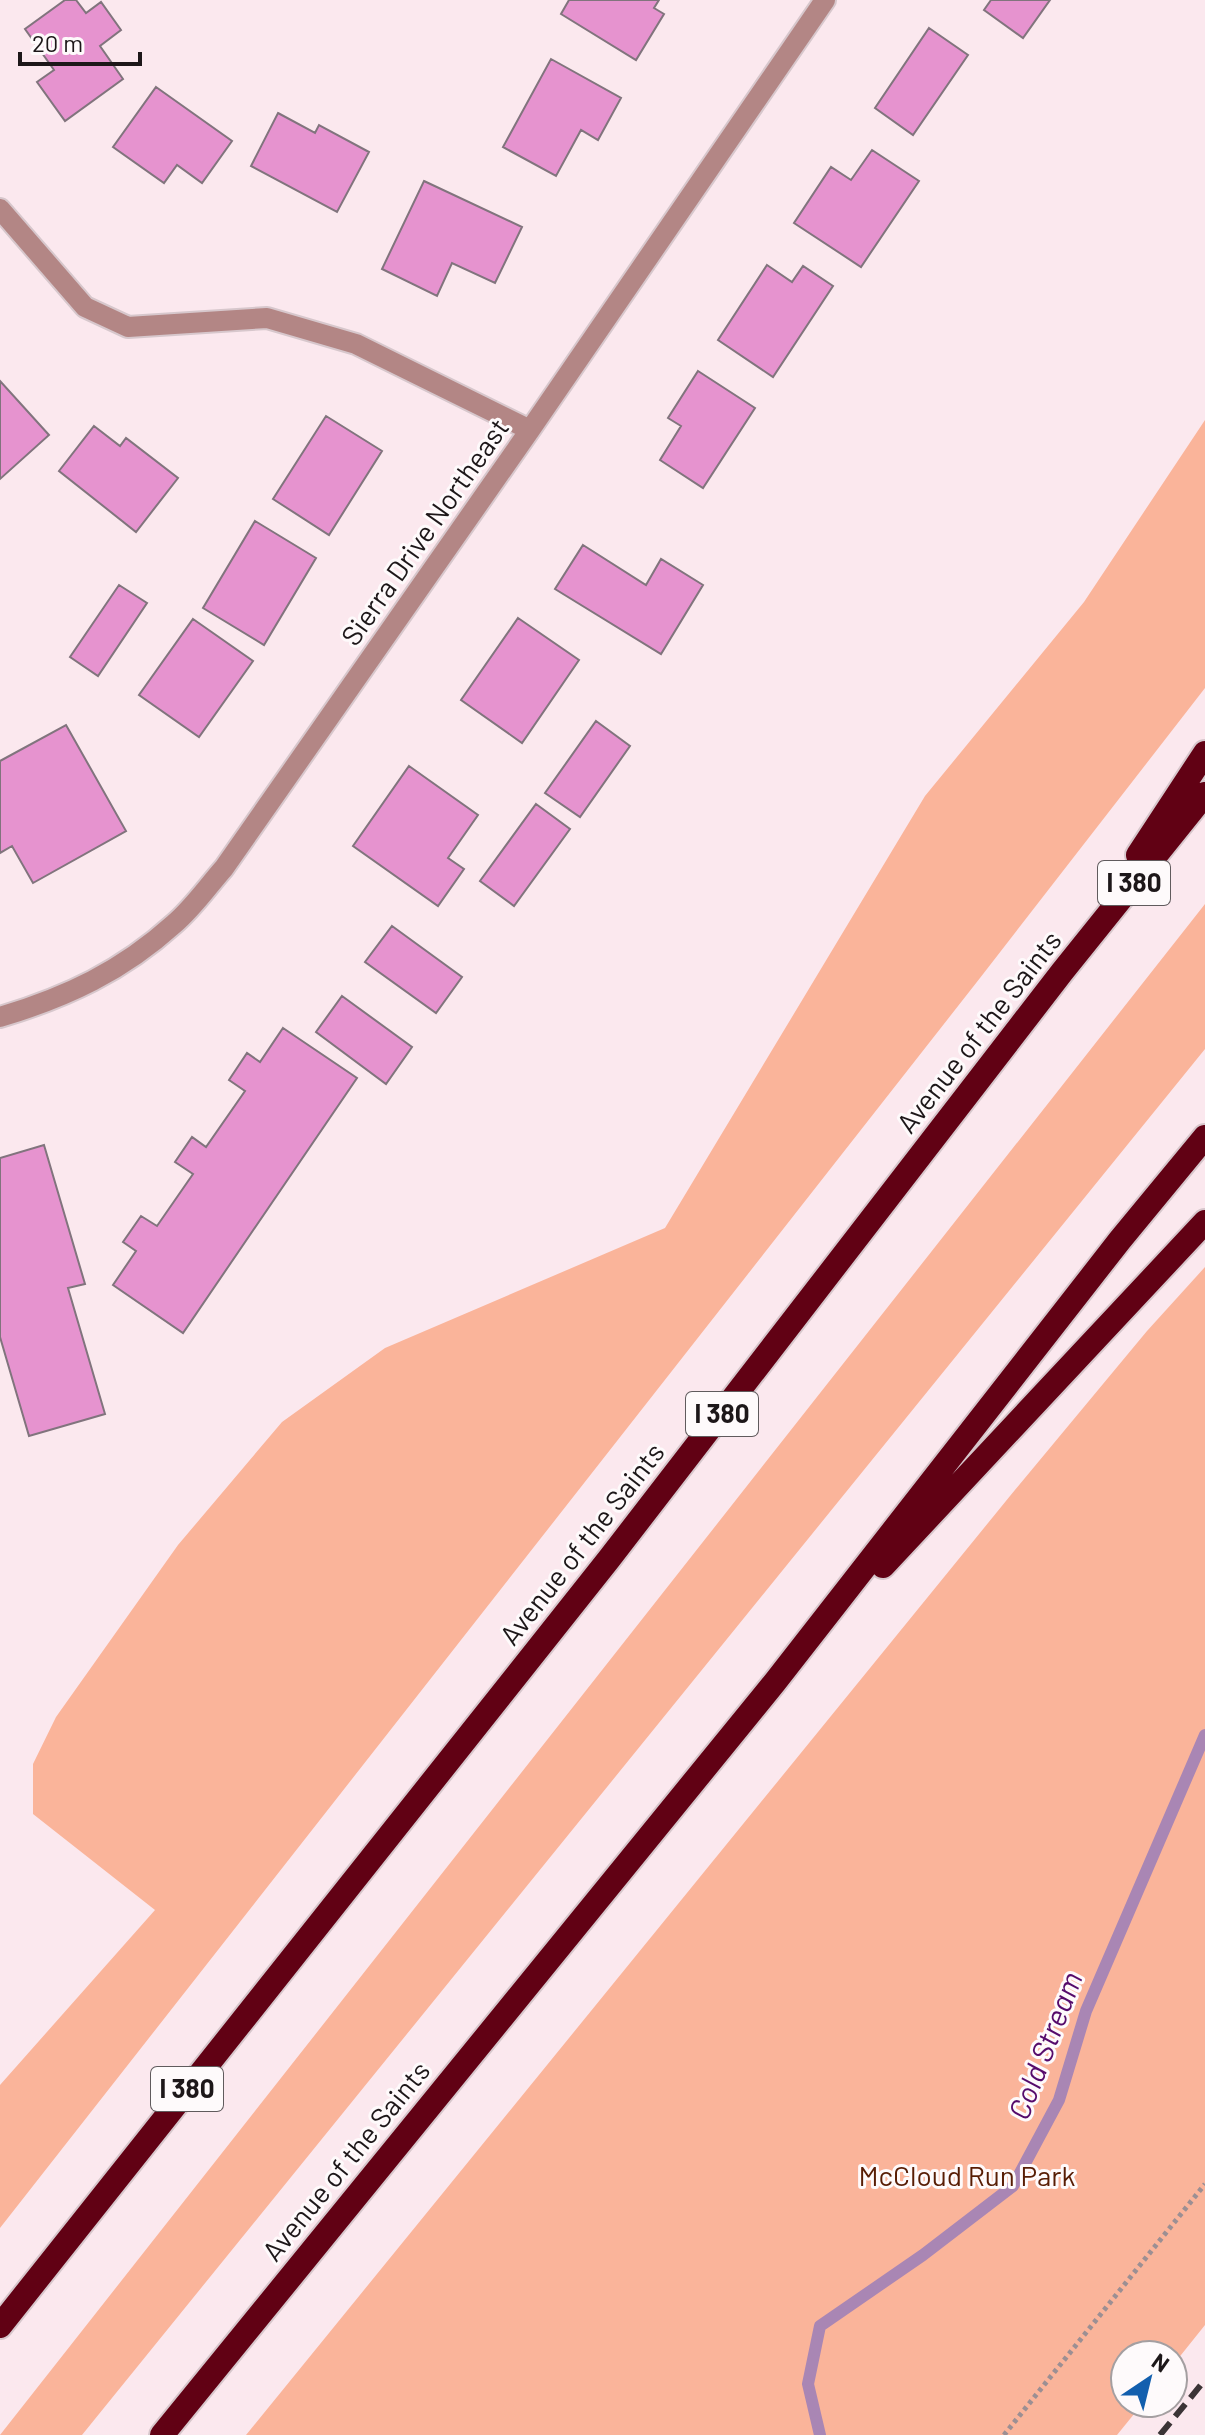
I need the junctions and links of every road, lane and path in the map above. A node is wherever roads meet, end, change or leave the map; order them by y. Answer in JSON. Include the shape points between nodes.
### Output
{"nodes":[{"id":1,"x":825,"y":0,"type":"edge"},
{"id":2,"x":0,"y":209,"type":"edge"},
{"id":3,"x":530,"y":430,"type":"junction"},
{"id":4,"x":1205,"y":753,"type":"edge"},
{"id":5,"x":1205,"y":794,"type":"edge"},
{"id":6,"x":1062,"y":972,"type":"junction"},
{"id":7,"x":0,"y":1017,"type":"edge"},
{"id":8,"x":1205,"y":1137,"type":"edge"},
{"id":9,"x":1205,"y":1222,"type":"edge"},
{"id":10,"x":775,"y":1682,"type":"junction"},
{"id":11,"x":1205,"y":2184,"type":"edge"},
{"id":12,"x":0,"y":2326,"type":"edge"},
{"id":13,"x":162,"y":2435,"type":"edge"},
{"id":14,"x":1004,"y":2435,"type":"edge"}],
"edges":[{"from":1,"to":3,"type":"street","name":"Sierra Drive Northeast"},
{"from":2,"to":3,"type":"street","via":[[85,307],[128,327],[267,318],[356,344]]},
{"from":3,"to":7,"type":"street","name":"Sierra Drive Northeast","via":[[224,868],[177,922],[123,965],[51,1001]]},
{"from":4,"to":6,"type":"highway"},
{"from":5,"to":6,"type":"highway","name":"Avenue of the Saints","number":"I 380"},
{"from":6,"to":12,"type":"highway","name":"Avenue of the Saints","number":"I 380","via":[[609,1559]]},
{"from":8,"to":10,"type":"highway","name":"Avenue of the Saints"},
{"from":9,"to":10,"type":"highway"},
{"from":10,"to":13,"type":"highway","name":"Avenue of the Saints"},
{"from":11,"to":14,"type":"path"}]}
